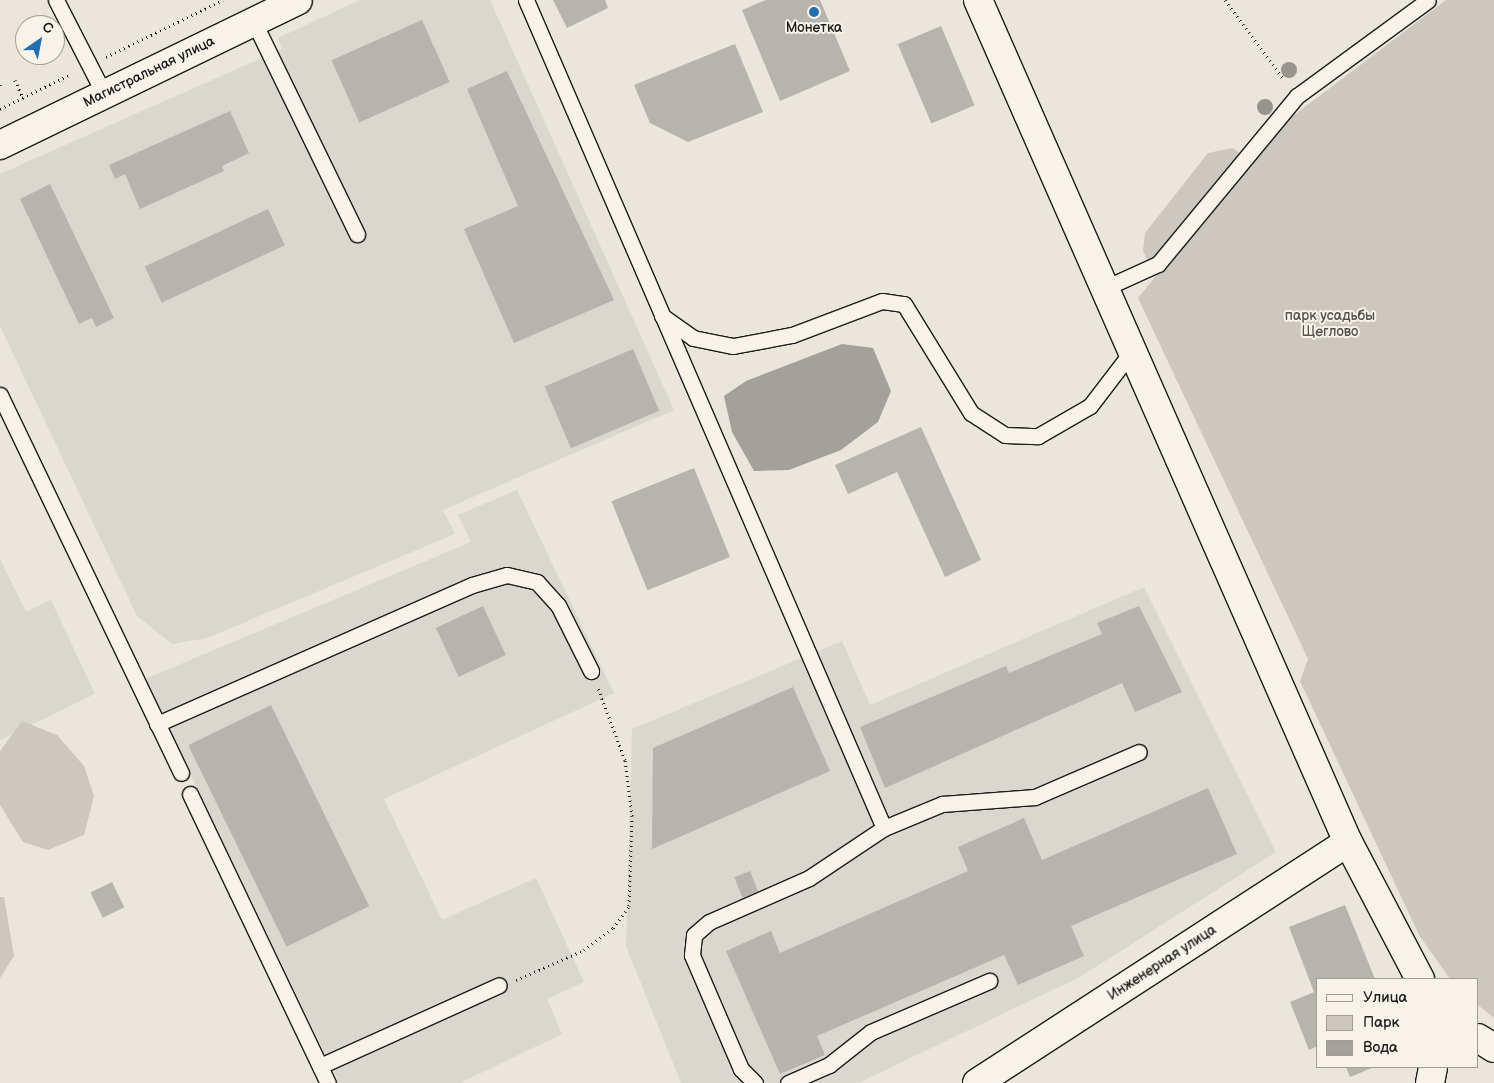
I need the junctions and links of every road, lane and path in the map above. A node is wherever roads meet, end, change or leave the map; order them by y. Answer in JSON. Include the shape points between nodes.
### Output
{"nodes":[{"id":1,"x":56,"y":0,"type":"edge"},
{"id":2,"x":223,"y":0,"type":"edge"},
{"id":3,"x":298,"y":0,"type":"edge"},
{"id":4,"x":526,"y":0,"type":"edge"},
{"id":5,"x":978,"y":0,"type":"edge"},
{"id":6,"x":1225,"y":0,"type":"edge"},
{"id":7,"x":1428,"y":0,"type":"edge"},
{"id":8,"x":254,"y":22,"type":"junction"},
{"id":9,"x":89,"y":66,"type":"junction"},
{"id":10,"x":15,"y":80,"type":"dead end"},
{"id":11,"x":104,"y":94,"type":"junction"},
{"id":12,"x":1297,"y":96,"type":"junction"},
{"id":13,"x":23,"y":98,"type":"junction"},
{"id":14,"x":0,"y":109,"type":"edge"},
{"id":15,"x":0,"y":145,"type":"edge"},
{"id":16,"x":357,"y":234,"type":"dead end"},
{"id":17,"x":1105,"y":288,"type":"junction"},
{"id":18,"x":662,"y":316,"type":"junction"},
{"id":19,"x":1132,"y":351,"type":"junction"},
{"id":20,"x":0,"y":395,"type":"edge"},
{"id":21,"x":591,"y":671,"type":"joint"},
{"id":22,"x":157,"y":724,"type":"junction"},
{"id":23,"x":1139,"y":752,"type":"dead end"},
{"id":24,"x":180,"y":773,"type":"dead end"},
{"id":25,"x":190,"y":794,"type":"dead end"},
{"id":26,"x":884,"y":828,"type":"junction"},
{"id":27,"x":1348,"y":842,"type":"junction"},
{"id":28,"x":1419,"y":978,"type":"edge"},
{"id":29,"x":989,"y":981,"type":"dead end"},
{"id":30,"x":500,"y":985,"type":"joint"},
{"id":31,"x":1479,"y":1039,"type":"edge"},
{"id":32,"x":1494,"y":1048,"type":"edge"},
{"id":33,"x":320,"y":1066,"type":"junction"},
{"id":34,"x":328,"y":1083,"type":"edge"},
{"id":35,"x":755,"y":1083,"type":"edge"},
{"id":36,"x":788,"y":1083,"type":"edge"},
{"id":37,"x":977,"y":1083,"type":"edge"}],
"edges":[{"from":1,"to":9,"type":"lane"},
{"from":2,"to":9,"type":"path"},
{"from":3,"to":8,"type":"main road","name":"Магистральная улица"},
{"from":4,"to":18,"type":"lane"},
{"from":5,"to":17,"type":"main road"},
{"from":6,"to":12,"type":"path"},
{"from":7,"to":12,"type":"lane"},
{"from":8,"to":11,"type":"main road","name":"Магистральная улица"},
{"from":8,"to":16,"type":"lane"},
{"from":9,"to":11,"type":"lane"},
{"from":9,"to":13,"type":"path"},
{"from":10,"to":13,"type":"path"},
{"from":11,"to":15,"type":"main road","name":"Магистральная улица"},
{"from":12,"to":17,"type":"lane","via":[[1158,264]]},
{"from":13,"to":14,"type":"path"},
{"from":17,"to":19,"type":"main road"},
{"from":18,"to":19,"type":"lane","via":[[693,338],[733,346],[792,335],[882,301],[904,304],[971,413],[1005,435],[1038,436],[1090,406]]},
{"from":18,"to":26,"type":"lane"},
{"from":19,"to":27,"type":"main road"},
{"from":20,"to":22,"type":"lane"},
{"from":21,"to":22,"type":"lane","via":[[558,605],[537,582],[507,575],[472,585]]},
{"from":21,"to":30,"type":"path","via":[[624,760],[632,816],[629,906],[613,928],[584,950]]},
{"from":22,"to":24,"type":"lane"},
{"from":23,"to":26,"type":"lane","via":[[1036,797],[942,804]]},
{"from":25,"to":33,"type":"lane"},
{"from":26,"to":35,"type":"lane","via":[[809,878],[709,922],[694,935],[692,956],[741,1069]]},
{"from":27,"to":28,"type":"main road"},
{"from":27,"to":37,"type":"main road","name":"Инженерная улица"},
{"from":29,"to":36,"type":"lane","via":[[871,1032],[829,1065]]},
{"from":30,"to":33,"type":"lane"},
{"from":31,"to":32,"type":"main road"},
{"from":33,"to":34,"type":"lane"}]}
